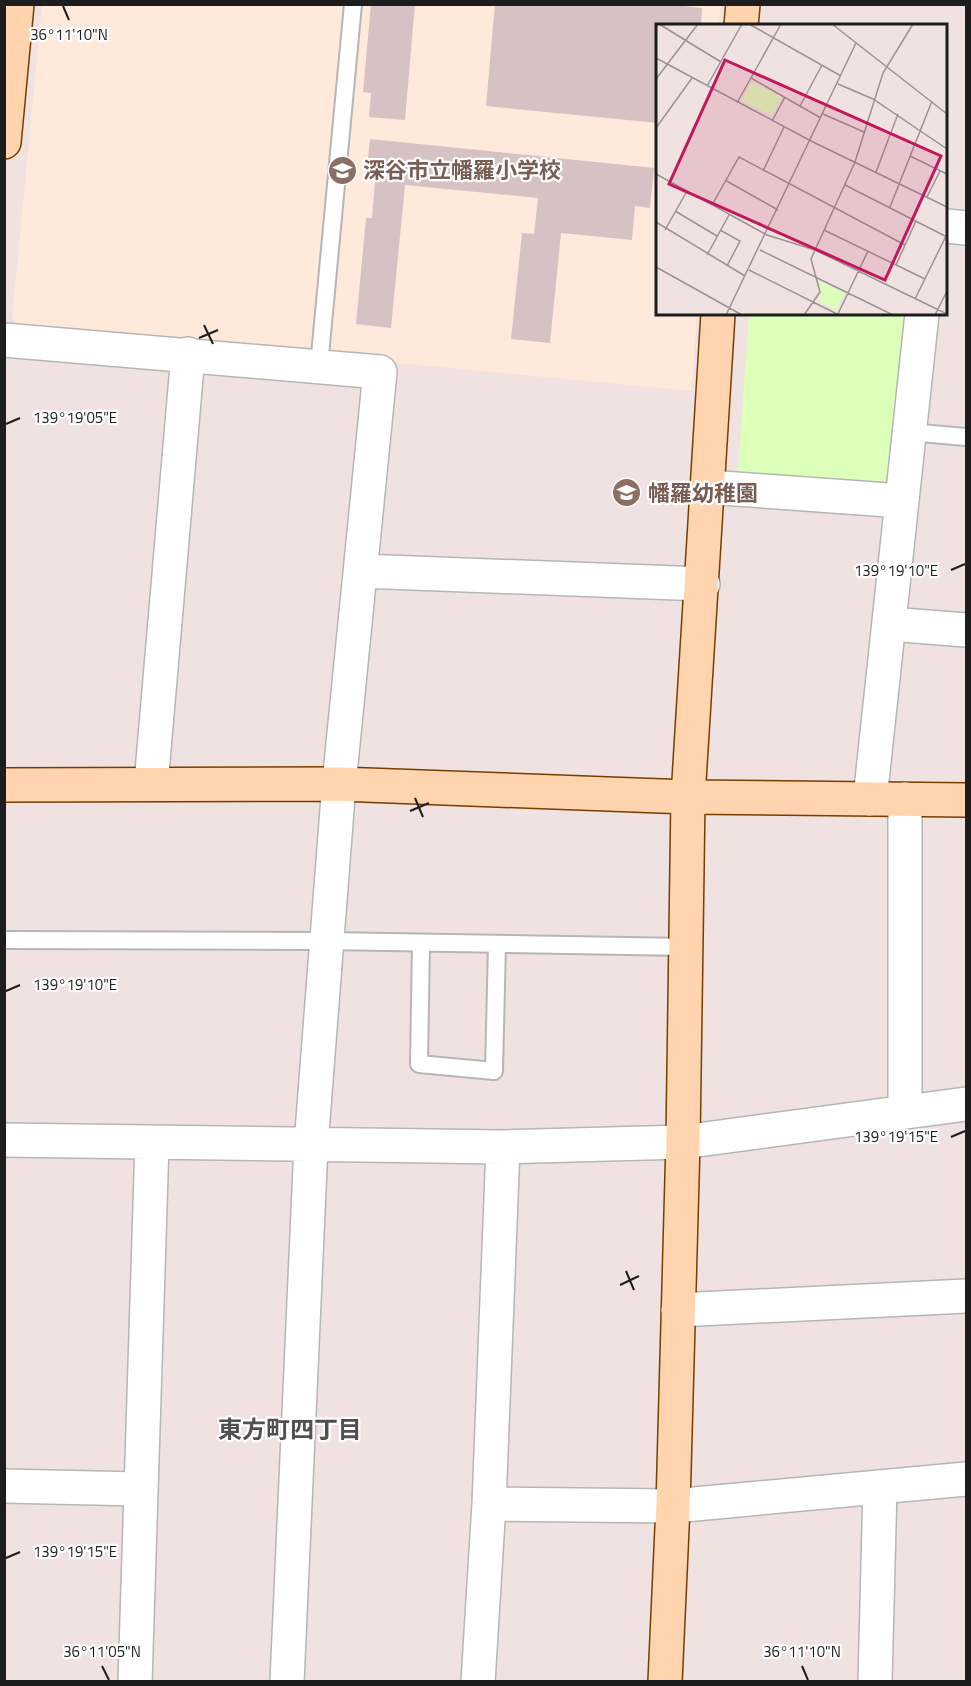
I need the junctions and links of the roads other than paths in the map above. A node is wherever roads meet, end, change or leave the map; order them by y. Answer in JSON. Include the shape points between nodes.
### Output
{"nodes":[{"id":1,"x":17,"y":4,"type":"edge"},
{"id":2,"x":353,"y":4,"type":"edge"},
{"id":3,"x":743,"y":4,"type":"edge"},
{"id":4,"x":741,"y":24,"type":"edge"},
{"id":5,"x":5,"y":134,"type":"edge"},
{"id":6,"x":4,"y":142,"type":"edge"},
{"id":7,"x":947,"y":226,"type":"edge"},
{"id":8,"x":966,"y":228,"type":"edge"},
{"id":9,"x":718,"y":315,"type":"edge"},
{"id":10,"x":922,"y":315,"type":"edge"},
{"id":11,"x":4,"y":340,"type":"edge"},
{"id":12,"x":188,"y":354,"type":"junction"},
{"id":13,"x":319,"y":366,"type":"junction"},
{"id":14,"x":909,"y":432,"type":"junction"},
{"id":15,"x":966,"y":436,"type":"edge"},
{"id":16,"x":708,"y":487,"type":"junction"},
{"id":17,"x":902,"y":501,"type":"junction"},
{"id":18,"x":361,"y":571,"type":"junction"},
{"id":19,"x":703,"y":584,"type":"junction"},
{"id":20,"x":889,"y":624,"type":"junction"},
{"id":21,"x":966,"y":630,"type":"edge"},
{"id":22,"x":151,"y":784,"type":"junction"},
{"id":23,"x":339,"y":784,"type":"junction"},
{"id":24,"x":4,"y":785,"type":"edge"},
{"id":25,"x":688,"y":797,"type":"junction"},
{"id":26,"x":870,"y":799,"type":"junction"},
{"id":27,"x":905,"y":799,"type":"junction"},
{"id":28,"x":966,"y":800,"type":"edge"},
{"id":29,"x":4,"y":940,"type":"edge"},
{"id":30,"x":327,"y":941,"type":"junction"},
{"id":31,"x":421,"y":942,"type":"junction"},
{"id":32,"x":496,"y":944,"type":"junction"},
{"id":33,"x":686,"y":946,"type":"junction"},
{"id":34,"x":966,"y":1104,"type":"edge"},
{"id":35,"x":905,"y":1112,"type":"junction"},
{"id":36,"x":4,"y":1140,"type":"edge"},
{"id":37,"x":683,"y":1142,"type":"junction"},
{"id":38,"x":152,"y":1143,"type":"junction"},
{"id":39,"x":311,"y":1145,"type":"junction"},
{"id":40,"x":503,"y":1147,"type":"junction"},
{"id":41,"x":966,"y":1296,"type":"edge"},
{"id":42,"x":678,"y":1310,"type":"junction"},
{"id":43,"x":966,"y":1479,"type":"edge"},
{"id":44,"x":4,"y":1486,"type":"edge"},
{"id":45,"x":880,"y":1487,"type":"junction"},
{"id":46,"x":140,"y":1490,"type":"junction"},
{"id":47,"x":489,"y":1504,"type":"junction"},
{"id":48,"x":673,"y":1506,"type":"junction"},
{"id":49,"x":135,"y":1682,"type":"edge"},
{"id":50,"x":287,"y":1682,"type":"edge"},
{"id":51,"x":478,"y":1682,"type":"edge"},
{"id":52,"x":665,"y":1682,"type":"edge"},
{"id":53,"x":875,"y":1682,"type":"edge"}],
"edges":[{"from":1,"to":5,"type":"street"},
{"from":2,"to":13,"type":"lane"},
{"from":3,"to":4,"type":"street"},
{"from":5,"to":6,"type":"street"},
{"from":7,"to":8,"type":"street"},
{"from":9,"to":16,"type":"street"},
{"from":10,"to":14,"type":"street"},
{"from":11,"to":12,"type":"street"},
{"from":12,"to":13,"type":"street"},
{"from":12,"to":22,"type":"street"},
{"from":13,"to":18,"type":"street","via":[[380,372]]},
{"from":14,"to":15,"type":"lane"},
{"from":14,"to":17,"type":"street"},
{"from":16,"to":17,"type":"street"},
{"from":16,"to":19,"type":"street"},
{"from":17,"to":20,"type":"street"},
{"from":18,"to":19,"type":"street"},
{"from":18,"to":23,"type":"street"},
{"from":19,"to":25,"type":"street"},
{"from":20,"to":21,"type":"street"},
{"from":20,"to":26,"type":"street"},
{"from":22,"to":23,"type":"street"},
{"from":22,"to":24,"type":"street"},
{"from":23,"to":25,"type":"street"},
{"from":23,"to":30,"type":"street"},
{"from":25,"to":26,"type":"street"},
{"from":25,"to":33,"type":"street"},
{"from":26,"to":27,"type":"street"},
{"from":27,"to":28,"type":"street"},
{"from":27,"to":35,"type":"street"},
{"from":29,"to":30,"type":"lane"},
{"from":30,"to":31,"type":"lane"},
{"from":30,"to":39,"type":"street"},
{"from":31,"to":32,"type":"lane"},
{"from":31,"to":32,"type":"lane","via":[[419,1064],[494,1071]]},
{"from":32,"to":33,"type":"lane"},
{"from":33,"to":37,"type":"street"},
{"from":34,"to":35,"type":"street"},
{"from":35,"to":37,"type":"street"},
{"from":36,"to":38,"type":"street"},
{"from":37,"to":40,"type":"street"},
{"from":37,"to":42,"type":"street"},
{"from":38,"to":39,"type":"street"},
{"from":38,"to":46,"type":"street"},
{"from":39,"to":40,"type":"street"},
{"from":39,"to":50,"type":"street"},
{"from":40,"to":47,"type":"street"},
{"from":41,"to":42,"type":"street"},
{"from":42,"to":48,"type":"street"},
{"from":43,"to":45,"type":"street"},
{"from":44,"to":46,"type":"street"},
{"from":45,"to":48,"type":"street"},
{"from":45,"to":53,"type":"street"},
{"from":46,"to":49,"type":"street"},
{"from":47,"to":48,"type":"street"},
{"from":47,"to":51,"type":"street"},
{"from":48,"to":52,"type":"street"}]}
